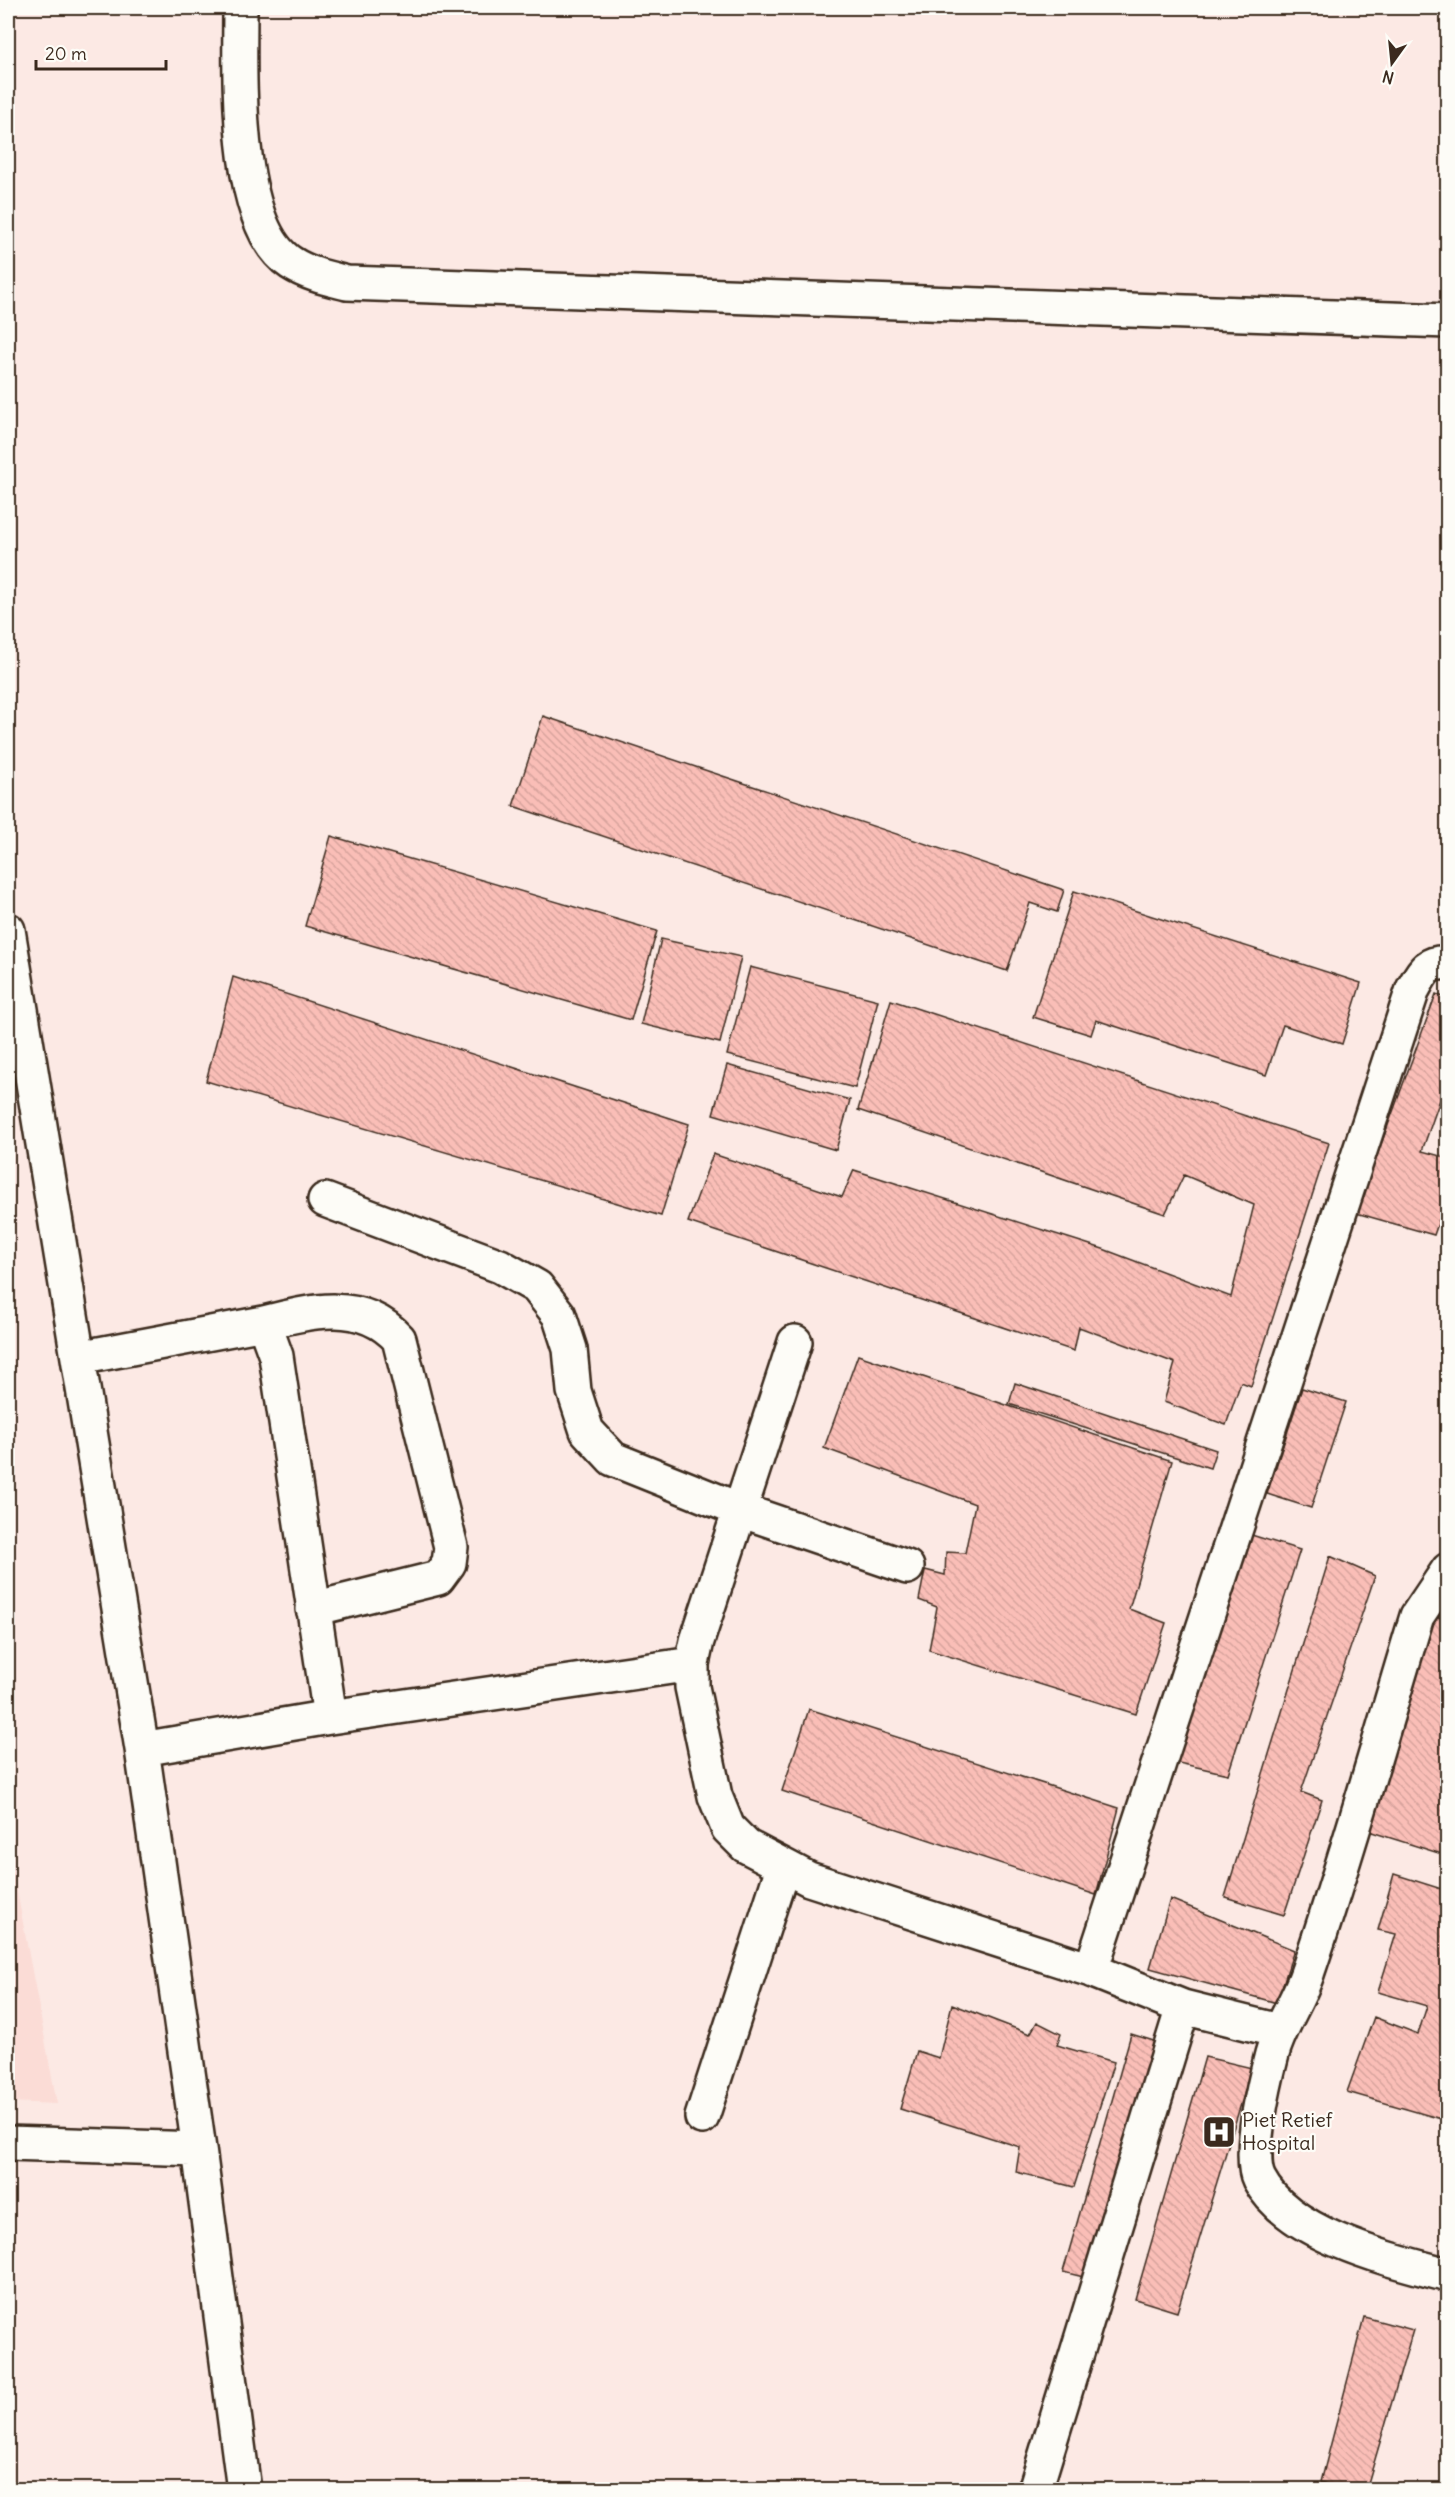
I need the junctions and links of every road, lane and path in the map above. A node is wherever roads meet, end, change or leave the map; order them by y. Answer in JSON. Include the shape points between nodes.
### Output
{"nodes":[{"id":1,"x":240,"y":8,"type":"edge"},
{"id":2,"x":1448,"y":321,"type":"edge"},
{"id":3,"x":8,"y":930,"type":"edge"},
{"id":4,"x":1448,"y":963,"type":"edge"},
{"id":5,"x":325,"y":1200,"type":"dead end"},
{"id":6,"x":264,"y":1323,"type":"junction"},
{"id":7,"x":795,"y":1342,"type":"dead end"},
{"id":8,"x":78,"y":1358,"type":"junction"},
{"id":9,"x":740,"y":1510,"type":"junction"},
{"id":10,"x":907,"y":1566,"type":"dead end"},
{"id":11,"x":1448,"y":1570,"type":"edge"},
{"id":12,"x":313,"y":1609,"type":"junction"},
{"id":13,"x":692,"y":1664,"type":"junction"},
{"id":14,"x":330,"y":1718,"type":"junction"},
{"id":15,"x":142,"y":1749,"type":"junction"},
{"id":16,"x":783,"y":1866,"type":"junction"},
{"id":17,"x":1091,"y":1970,"type":"junction"},
{"id":18,"x":1183,"y":2007,"type":"junction"},
{"id":19,"x":1279,"y":2031,"type":"junction"},
{"id":20,"x":702,"y":2117,"type":"dead end"},
{"id":21,"x":8,"y":2142,"type":"edge"},
{"id":22,"x":200,"y":2149,"type":"junction"},
{"id":23,"x":1444,"y":2274,"type":"dead end"},
{"id":24,"x":244,"y":2490,"type":"edge"},
{"id":25,"x":1035,"y":2490,"type":"edge"}],
"edges":[{"from":1,"to":2,"type":"street","via":[[240,125],[249,181],[266,234],[289,262],[315,275],[347,282]]},
{"from":3,"to":8,"type":"street"},
{"from":4,"to":17,"type":"street","via":[[1426,966],[1413,989]]},
{"from":5,"to":9,"type":"street","via":[[500,1266],[537,1287],[559,1315],[570,1349],[574,1391],[586,1431],[613,1459]]},
{"from":6,"to":8,"type":"street"},
{"from":6,"to":12,"type":"street","via":[[276,1356]]},
{"from":6,"to":12,"type":"street","via":[[308,1312],[338,1311],[366,1316],[387,1326],[399,1339],[451,1547],[449,1563],[438,1578]]},
{"from":7,"to":9,"type":"street"},
{"from":8,"to":15,"type":"street"},
{"from":9,"to":10,"type":"street"},
{"from":9,"to":13,"type":"street"},
{"from":11,"to":19,"type":"street","via":[[1417,1616],[1307,1974]]},
{"from":12,"to":14,"type":"street"},
{"from":13,"to":14,"type":"street"},
{"from":13,"to":16,"type":"street","via":[[715,1796],[728,1828],[746,1846]]},
{"from":14,"to":15,"type":"street"},
{"from":15,"to":22,"type":"street"},
{"from":16,"to":17,"type":"street","via":[[809,1879]]},
{"from":16,"to":20,"type":"street"},
{"from":17,"to":18,"type":"street"},
{"from":18,"to":19,"type":"street"},
{"from":18,"to":25,"type":"street"},
{"from":19,"to":23,"type":"street","via":[[1255,2146],[1258,2178],[1281,2208],[1305,2223],[1368,2253]]},
{"from":21,"to":22,"type":"street"},
{"from":22,"to":24,"type":"street"}]}
